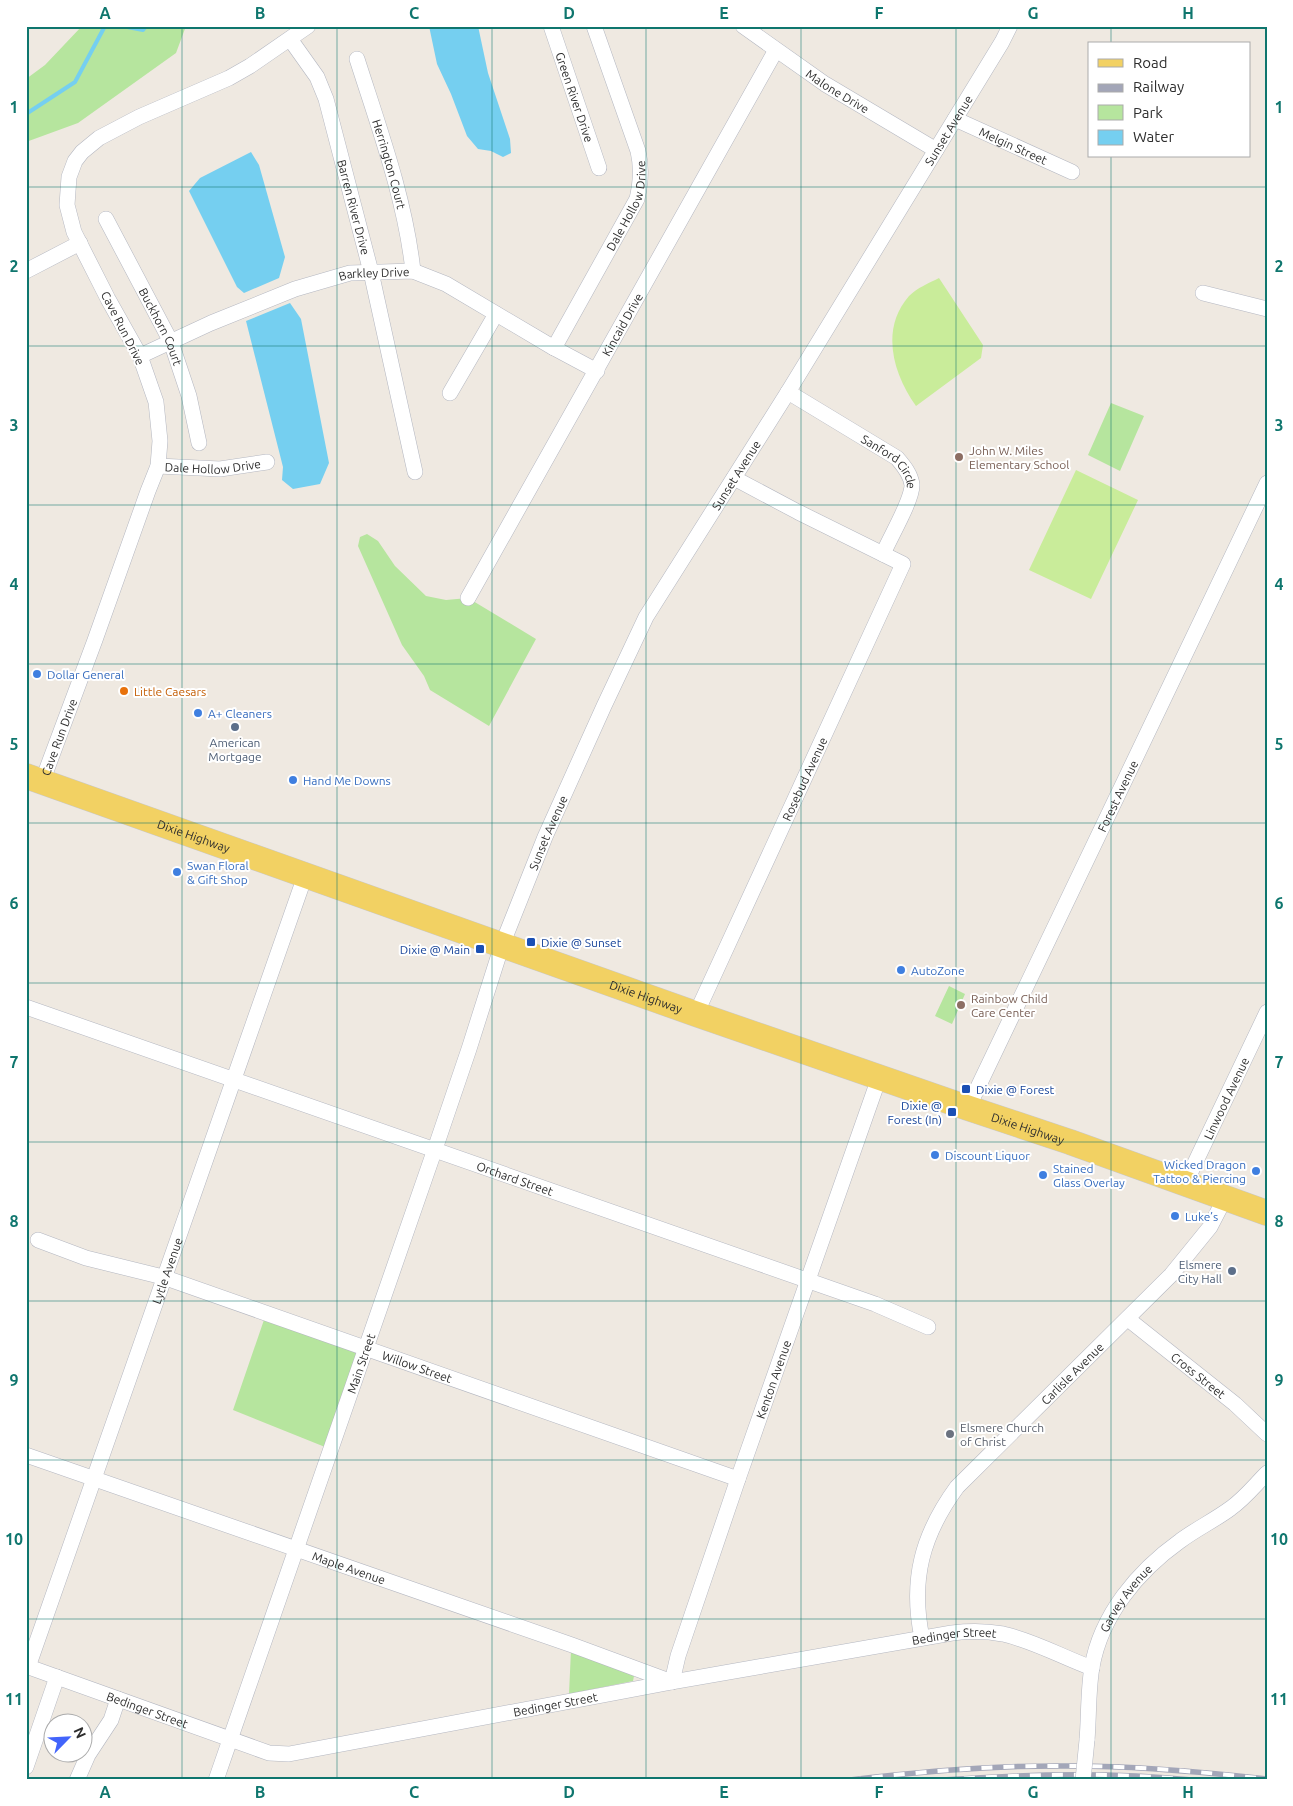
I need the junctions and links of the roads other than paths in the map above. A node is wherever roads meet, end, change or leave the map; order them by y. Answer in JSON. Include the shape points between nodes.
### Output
{"nodes":[{"id":1,"x":308,"y":26,"type":"edge"},
{"id":2,"x":551,"y":26,"type":"edge"},
{"id":3,"x":594,"y":26,"type":"edge"},
{"id":4,"x":743,"y":26,"type":"edge"},
{"id":5,"x":1010,"y":26,"type":"edge"},
{"id":6,"x":290,"y":39,"type":"junction"},
{"id":7,"x":776,"y":50,"type":"junction"},
{"id":8,"x":357,"y":59,"type":"dead end"},
{"id":9,"x":955,"y":118,"type":"junction"},
{"id":10,"x":936,"y":150,"type":"junction"},
{"id":11,"x":599,"y":168,"type":"dead end"},
{"id":12,"x":1072,"y":172,"type":"dead end"},
{"id":13,"x":106,"y":219,"type":"dead end"},
{"id":14,"x":80,"y":243,"type":"junction"},
{"id":15,"x":26,"y":271,"type":"edge"},
{"id":16,"x":413,"y":271,"type":"junction"},
{"id":17,"x":371,"y":272,"type":"junction"},
{"id":18,"x":1203,"y":293,"type":"dead end"},
{"id":19,"x":1267,"y":309,"type":"edge"},
{"id":20,"x":496,"y":314,"type":"junction"},
{"id":21,"x":171,"y":342,"type":"junction"},
{"id":22,"x":554,"y":348,"type":"junction"},
{"id":23,"x":140,"y":356,"type":"junction"},
{"id":24,"x":597,"y":371,"type":"junction"},
{"id":25,"x":788,"y":392,"type":"junction"},
{"id":26,"x":450,"y":393,"type":"dead end"},
{"id":27,"x":199,"y":443,"type":"dead end"},
{"id":28,"x":268,"y":462,"type":"dead end"},
{"id":29,"x":158,"y":466,"type":"junction"},
{"id":30,"x":414,"y":472,"type":"dead end"},
{"id":31,"x":734,"y":478,"type":"junction"},
{"id":32,"x":1267,"y":482,"type":"edge"},
{"id":33,"x":883,"y":554,"type":"junction"},
{"id":34,"x":468,"y":598,"type":"dead end"},
{"id":35,"x":34,"y":779,"type":"edge"},
{"id":36,"x":305,"y":876,"type":"junction"},
{"id":37,"x":502,"y":945,"type":"junction"},
{"id":38,"x":26,"y":1007,"type":"edge"},
{"id":39,"x":1267,"y":1012,"type":"edge"},
{"id":40,"x":696,"y":1014,"type":"junction"},
{"id":41,"x":879,"y":1078,"type":"junction"},
{"id":42,"x":233,"y":1080,"type":"junction"},
{"id":43,"x":968,"y":1108,"type":"junction"},
{"id":44,"x":435,"y":1150,"type":"junction"},
{"id":45,"x":1185,"y":1184,"type":"junction"},
{"id":46,"x":1225,"y":1198,"type":"junction"},
{"id":47,"x":1267,"y":1213,"type":"edge"},
{"id":48,"x":38,"y":1240,"type":"dead end"},
{"id":49,"x":164,"y":1277,"type":"junction"},
{"id":50,"x":808,"y":1281,"type":"junction"},
{"id":51,"x":1128,"y":1319,"type":"junction"},
{"id":52,"x":928,"y":1327,"type":"dead end"},
{"id":53,"x":365,"y":1349,"type":"junction"},
{"id":54,"x":1267,"y":1434,"type":"edge"},
{"id":55,"x":26,"y":1455,"type":"edge"},
{"id":56,"x":1267,"y":1473,"type":"edge"},
{"id":57,"x":93,"y":1479,"type":"junction"},
{"id":58,"x":738,"y":1479,"type":"junction"},
{"id":59,"x":295,"y":1549,"type":"junction"},
{"id":60,"x":922,"y":1638,"type":"junction"},
{"id":61,"x":27,"y":1666,"type":"edge"},
{"id":62,"x":1092,"y":1668,"type":"junction"},
{"id":63,"x":57,"y":1677,"type":"junction"},
{"id":64,"x":672,"y":1682,"type":"junction"},
{"id":65,"x":118,"y":1699,"type":"junction"},
{"id":66,"x":230,"y":1738,"type":"junction"},
{"id":67,"x":26,"y":1767,"type":"edge"},
{"id":68,"x":77,"y":1780,"type":"edge"},
{"id":69,"x":216,"y":1780,"type":"edge"},
{"id":70,"x":1082,"y":1780,"type":"edge"}],
"edges":[{"from":1,"to":6,"type":"street","name":"Cave Run Drive"},
{"from":2,"to":11,"type":"street","name":"Green River Drive"},
{"from":3,"to":22,"type":"street","name":"Dale Hollow Drive","via":[[638,151],[641,181],[638,199]]},
{"from":4,"to":7,"type":"street","name":"Malone Drive"},
{"from":5,"to":9,"type":"street","name":"Sunset Avenue"},
{"from":6,"to":14,"type":"street","name":"Cave Run Drive","via":[[229,78],[139,117],[99,138],[82,152],[68,177],[67,205]]},
{"from":6,"to":17,"type":"street","name":"Barren River Drive","via":[[316,77],[326,99]]},
{"from":7,"to":10,"type":"street","name":"Malone Drive","via":[[825,84]]},
{"from":7,"to":24,"type":"street","name":"Kincaid Drive"},
{"from":8,"to":16,"type":"street","name":"Herrington Court","via":[[388,158],[410,243]]},
{"from":9,"to":10,"type":"street","name":"Sunset Avenue"},
{"from":9,"to":12,"type":"street","name":"Melgin Street"},
{"from":10,"to":25,"type":"street","name":"Sunset Avenue"},
{"from":13,"to":21,"type":"street","name":"Buckhorn Court"},
{"from":14,"to":15,"type":"street"},
{"from":14,"to":23,"type":"street","name":"Cave Run Drive"},
{"from":16,"to":17,"type":"street","name":"Barkley Drive"},
{"from":16,"to":20,"type":"street","name":"Barkley Drive","via":[[446,284]]},
{"from":17,"to":21,"type":"street","name":"Barkley Drive","via":[[350,273],[295,289]]},
{"from":17,"to":30,"type":"street","name":"Barren River Drive"},
{"from":18,"to":19,"type":"street"},
{"from":20,"to":22,"type":"street","name":"Barkley Drive"},
{"from":20,"to":26,"type":"street"},
{"from":21,"to":23,"type":"street","name":"Barkley Drive"},
{"from":21,"to":27,"type":"street","name":"Buckhorn Court","via":[[189,396]]},
{"from":22,"to":24,"type":"street","name":"Barkley Drive"},
{"from":23,"to":29,"type":"street","name":"Cave Run Drive","via":[[156,402],[160,430]]},
{"from":24,"to":34,"type":"street","name":"Kincaid Drive"},
{"from":25,"to":31,"type":"street","name":"Sunset Avenue"},
{"from":25,"to":33,"type":"street","name":"Sanford Circle","via":[[896,458],[909,474],[912,484],[910,497]]},
{"from":28,"to":29,"type":"street","name":"Dale Hollow Drive","via":[[220,469]]},
{"from":29,"to":35,"type":"street","name":"Cave Run Drive","via":[[92,649]]},
{"from":31,"to":33,"type":"street"},
{"from":31,"to":37,"type":"street","name":"Sunset Avenue","via":[[646,617],[545,836]]},
{"from":32,"to":43,"type":"street","name":"Forest Avenue"},
{"from":33,"to":40,"type":"street","name":"Rosebud Avenue","via":[[902,564]]},
{"from":35,"to":36,"type":"main road","name":"Dixie Highway"},
{"from":36,"to":37,"type":"main road","name":"Dixie Highway"},
{"from":36,"to":42,"type":"street","name":"Lytle Avenue"},
{"from":37,"to":40,"type":"main road","name":"Dixie Highway"},
{"from":37,"to":44,"type":"street","name":"Main Street"},
{"from":38,"to":42,"type":"street","name":"Orchard Street"},
{"from":39,"to":45,"type":"street","name":"Linwood Avenue"},
{"from":40,"to":41,"type":"main road","name":"Dixie Highway"},
{"from":41,"to":43,"type":"main road","name":"Dixie Highway"},
{"from":41,"to":50,"type":"street","name":"Kenton Avenue"},
{"from":42,"to":44,"type":"street","name":"Orchard Street"},
{"from":42,"to":49,"type":"street","name":"Lytle Avenue"},
{"from":43,"to":45,"type":"main road","name":"Dixie Highway"},
{"from":44,"to":50,"type":"street","name":"Orchard Street"},
{"from":44,"to":53,"type":"street","name":"Main Street"},
{"from":45,"to":46,"type":"main road","name":"Dixie Highway"},
{"from":46,"to":47,"type":"main road","name":"Dixie Highway"},
{"from":46,"to":51,"type":"street","name":"Carlisle Avenue","via":[[1210,1227],[1171,1275]]},
{"from":48,"to":49,"type":"street","name":"Willow Street","via":[[86,1258]]},
{"from":49,"to":53,"type":"street","name":"Willow Street"},
{"from":49,"to":57,"type":"street","name":"Lytle Avenue"},
{"from":50,"to":52,"type":"street","name":"Orchard Street","via":[[875,1304]]},
{"from":50,"to":58,"type":"street","name":"Kenton Avenue"},
{"from":51,"to":54,"type":"street","name":"Cross Street","via":[[1235,1404]]},
{"from":51,"to":60,"type":"street","name":"Carlisle Avenue","via":[[957,1488],[943,1506],[928,1537],[920,1568],[917,1598]]},
{"from":53,"to":58,"type":"street","name":"Willow Street"},
{"from":53,"to":59,"type":"street","name":"Main Street"},
{"from":55,"to":57,"type":"street","name":"Maple Avenue"},
{"from":56,"to":62,"type":"street","name":"Garvey Avenue","via":[[1231,1509],[1159,1557],[1129,1588],[1097,1647]]},
{"from":57,"to":59,"type":"street","name":"Maple Avenue"},
{"from":57,"to":61,"type":"street","name":"Lytle Avenue"},
{"from":58,"to":64,"type":"street","name":"Kenton Avenue"},
{"from":59,"to":64,"type":"street","name":"Maple Avenue"},
{"from":59,"to":66,"type":"street","name":"Main Street"},
{"from":60,"to":62,"type":"street","name":"Bedinger Street","via":[[952,1632],[1003,1634]]},
{"from":60,"to":64,"type":"street","name":"Bedinger Street"},
{"from":61,"to":63,"type":"street","name":"Bedinger Street"},
{"from":62,"to":70,"type":"street","name":"Garvey Avenue","bridge":true},
{"from":63,"to":65,"type":"street","name":"Bedinger Street"},
{"from":63,"to":67,"type":"street"},
{"from":64,"to":66,"type":"street","name":"Bedinger Street","via":[[289,1754],[269,1753]]},
{"from":65,"to":66,"type":"street","name":"Bedinger Street"},
{"from":65,"to":68,"type":"street","via":[[111,1720],[88,1755]]},
{"from":66,"to":69,"type":"street","name":"Main Street"}]}
